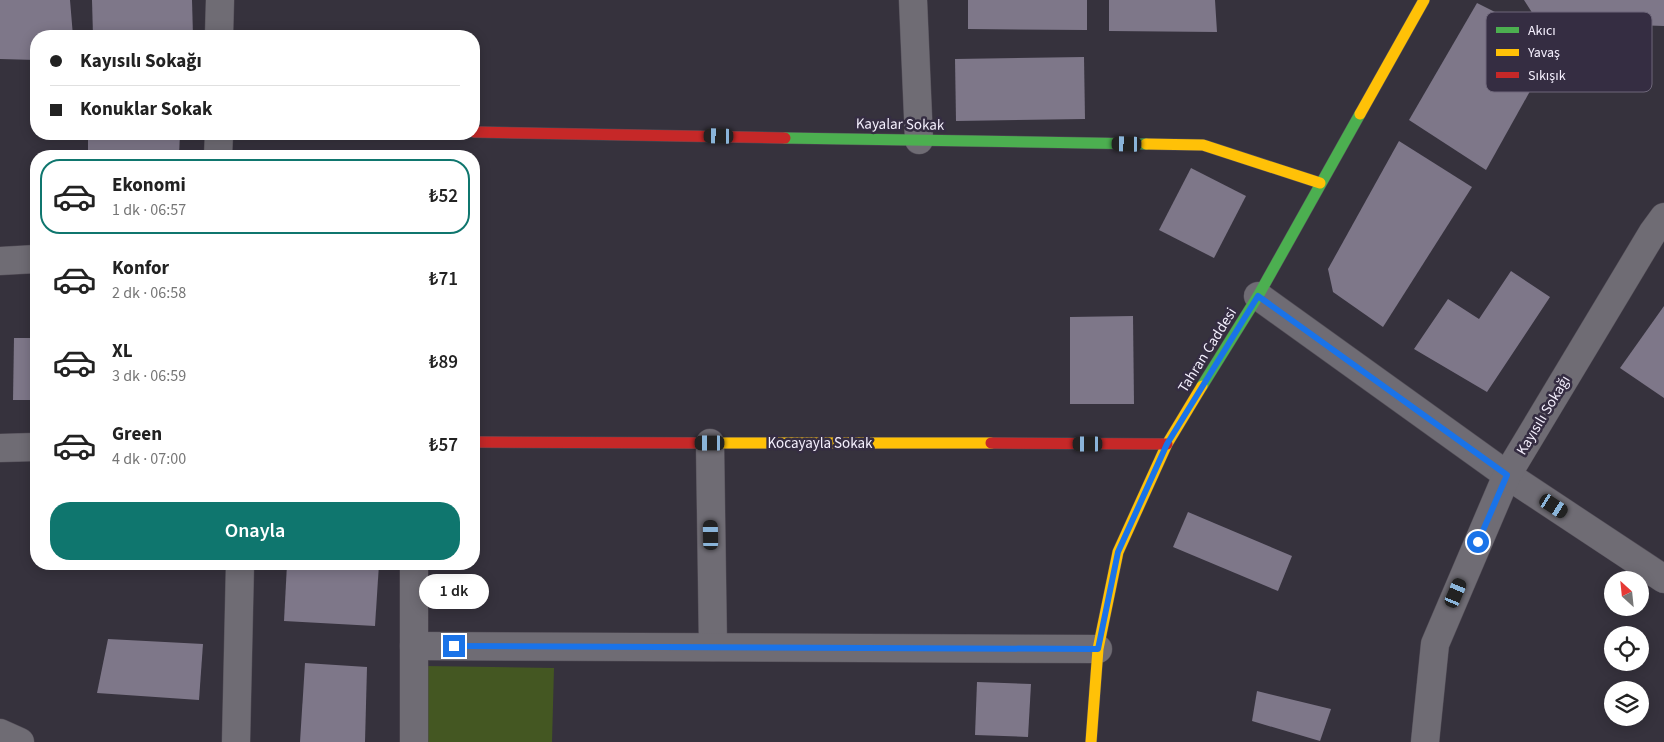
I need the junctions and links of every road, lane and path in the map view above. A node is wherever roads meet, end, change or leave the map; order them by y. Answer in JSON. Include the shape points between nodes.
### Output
{"nodes":[{"id":1,"x":220,"y":0,"type":"edge"},
{"id":2,"x":913,"y":0,"type":"edge"},
{"id":3,"x":1424,"y":0,"type":"edge"},
{"id":4,"x":219,"y":30,"type":"edge"},
{"id":5,"x":480,"y":132,"type":"edge"},
{"id":6,"x":919,"y":140,"type":"junction"},
{"id":7,"x":1320,"y":183,"type":"junction"},
{"id":8,"x":1664,"y":218,"type":"edge"},
{"id":9,"x":30,"y":259,"type":"edge"},
{"id":10,"x":0,"y":260,"type":"edge"},
{"id":11,"x":1258,"y":296,"type":"junction"},
{"id":12,"x":480,"y":442,"type":"edge"},
{"id":13,"x":710,"y":443,"type":"junction"},
{"id":14,"x":1167,"y":444,"type":"junction"},
{"id":15,"x":30,"y":447,"type":"edge"},
{"id":16,"x":0,"y":448,"type":"edge"},
{"id":17,"x":1507,"y":475,"type":"junction"},
{"id":18,"x":240,"y":570,"type":"edge"},
{"id":19,"x":414,"y":570,"type":"edge"},
{"id":20,"x":1664,"y":579,"type":"edge"},
{"id":21,"x":414,"y":646,"type":"junction"},
{"id":22,"x":713,"y":646,"type":"junction"},
{"id":23,"x":1098,"y":649,"type":"junction"},
{"id":24,"x":0,"y":733,"type":"edge"},
{"id":25,"x":20,"y":742,"type":"edge"},
{"id":26,"x":236,"y":742,"type":"edge"},
{"id":27,"x":414,"y":742,"type":"edge"},
{"id":28,"x":1091,"y":742,"type":"edge"},
{"id":29,"x":1425,"y":742,"type":"edge"}],
"edges":[{"from":1,"to":4,"type":"street"},
{"from":2,"to":6,"type":"street"},
{"from":3,"to":7,"type":"street","name":"Tahran Caddesi"},
{"from":5,"to":6,"type":"street","name":"Kayalar Sokak"},
{"from":6,"to":7,"type":"street","name":"Kayalar Sokak","via":[[1203,145]]},
{"from":7,"to":11,"type":"street","name":"Tahran Caddesi"},
{"from":8,"to":17,"type":"street","name":"Kayısılı Sokağı"},
{"from":9,"to":10,"type":"street"},
{"from":11,"to":14,"type":"street","name":"Tahran Caddesi"},
{"from":11,"to":17,"type":"street"},
{"from":12,"to":13,"type":"street","name":"Kocayayla Sokak"},
{"from":13,"to":14,"type":"street","name":"Kocayayla Sokak"},
{"from":13,"to":22,"type":"street"},
{"from":14,"to":23,"type":"street","name":"Tahran Caddesi","via":[[1118,552]]},
{"from":15,"to":16,"type":"street"},
{"from":17,"to":20,"type":"street"},
{"from":17,"to":29,"type":"street","name":"Kayısılı Sokağı","via":[[1435,644]]},
{"from":18,"to":26,"type":"street"},
{"from":19,"to":21,"type":"street"},
{"from":21,"to":22,"type":"street"},
{"from":21,"to":27,"type":"street"},
{"from":22,"to":23,"type":"street"},
{"from":23,"to":28,"type":"street","name":"Tahran Caddesi"},
{"from":24,"to":25,"type":"street"}]}
